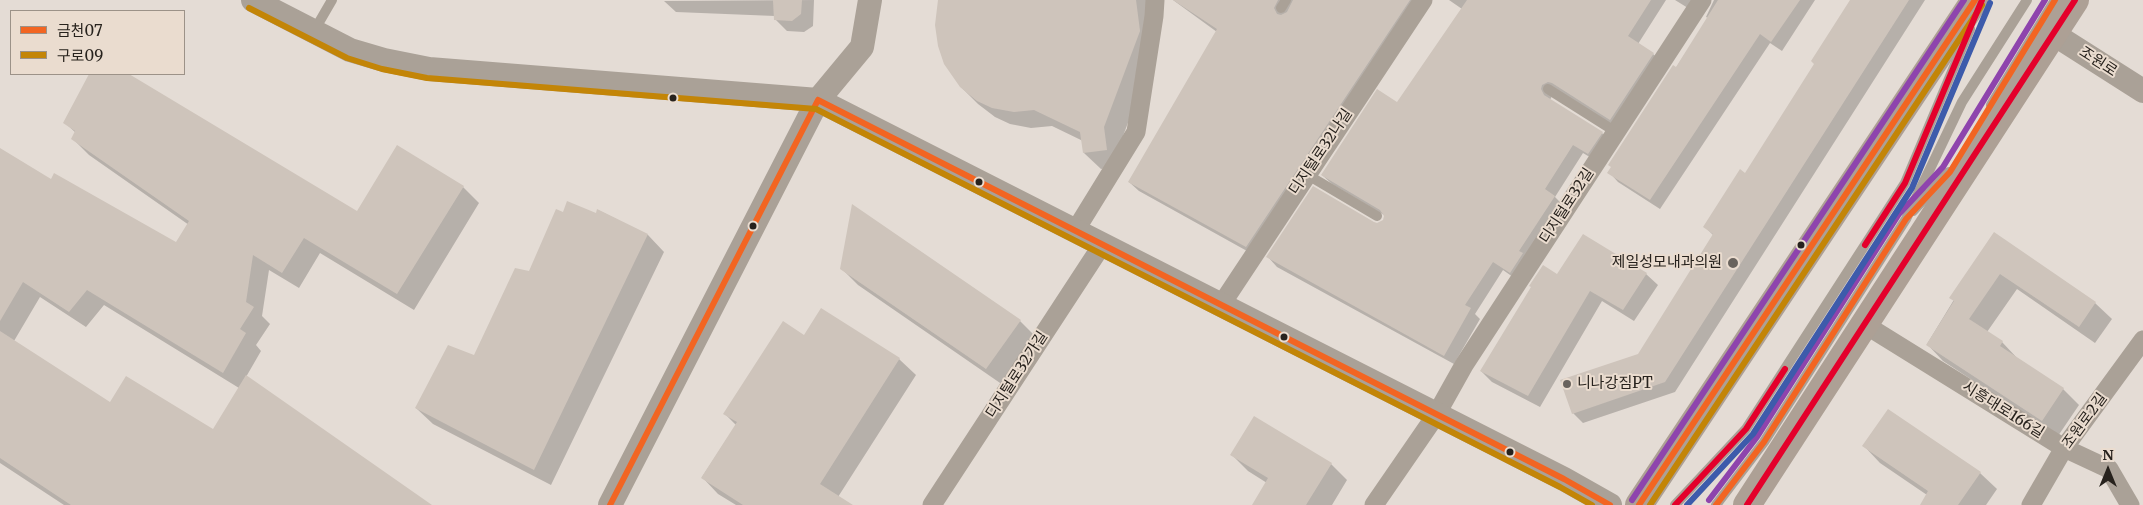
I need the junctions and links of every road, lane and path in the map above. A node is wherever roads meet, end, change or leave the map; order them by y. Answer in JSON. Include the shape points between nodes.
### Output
{"nodes":[{"id":1,"x":253,"y":0,"type":"edge"},
{"id":2,"x":332,"y":0,"type":"edge"},
{"id":3,"x":870,"y":0,"type":"edge"},
{"id":4,"x":1154,"y":0,"type":"edge"},
{"id":5,"x":1416,"y":0,"type":"edge"},
{"id":6,"x":1423,"y":0,"type":"edge"},
{"id":7,"x":1702,"y":0,"type":"edge"},
{"id":8,"x":1975,"y":0,"type":"edge"},
{"id":9,"x":1982,"y":0,"type":"edge"},
{"id":10,"x":2027,"y":0,"type":"edge"},
{"id":11,"x":2055,"y":0,"type":"edge"},
{"id":12,"x":2075,"y":0,"type":"edge"},
{"id":13,"x":314,"y":32,"type":"junction"},
{"id":14,"x":2052,"y":33,"type":"junction"},
{"id":15,"x":1548,"y":89,"type":"dead end"},
{"id":16,"x":2143,"y":91,"type":"edge"},
{"id":17,"x":818,"y":100,"type":"junction"},
{"id":18,"x":1616,"y":132,"type":"junction"},
{"id":19,"x":1306,"y":174,"type":"junction"},
{"id":20,"x":1376,"y":216,"type":"dead end"},
{"id":21,"x":1906,"y":220,"type":"junction"},
{"id":22,"x":1075,"y":231,"type":"junction"},
{"id":23,"x":1102,"y":245,"type":"junction"},
{"id":24,"x":1218,"y":304,"type":"junction"},
{"id":25,"x":1864,"y":324,"type":"junction"},
{"id":26,"x":2143,"y":340,"type":"edge"},
{"id":27,"x":1436,"y":415,"type":"junction"},
{"id":28,"x":2064,"y":448,"type":"junction"},
{"id":29,"x":610,"y":505,"type":"edge"},
{"id":30,"x":932,"y":505,"type":"edge"},
{"id":31,"x":1374,"y":505,"type":"edge"},
{"id":32,"x":1610,"y":505,"type":"edge"},
{"id":33,"x":1639,"y":505,"type":"edge"},
{"id":34,"x":1675,"y":505,"type":"edge"},
{"id":35,"x":1716,"y":505,"type":"edge"},
{"id":36,"x":1747,"y":505,"type":"edge"},
{"id":37,"x":2031,"y":505,"type":"edge"},
{"id":38,"x":2130,"y":505,"type":"edge"}],
"edges":[{"from":1,"to":13,"type":"street"},
{"from":2,"to":13,"type":"lane"},
{"from":3,"to":17,"type":"street","via":[[862,47]]},
{"from":4,"to":22,"type":"street","via":[[1136,132]]},
{"from":5,"to":24,"type":"lane","name":"디지털로32나길"},
{"from":6,"to":19,"type":"street","name":"디지털로32나길"},
{"from":7,"to":18,"type":"street","name":"디지털로32길"},
{"from":8,"to":33,"type":"main road"},
{"from":9,"to":34,"type":"lane","via":[[1904,183],[1746,429]]},
{"from":10,"to":21,"type":"lane","via":[[1962,102]]},
{"from":11,"to":21,"type":"lane","via":[[1950,172]]},
{"from":12,"to":14,"type":"main road"},
{"from":13,"to":17,"type":"street","via":[[350,50],[429,69]]},
{"from":14,"to":16,"type":"street","name":"조원로"},
{"from":14,"to":25,"type":"main road"},
{"from":15,"to":18,"type":"lane"},
{"from":17,"to":22,"type":"street"},
{"from":17,"to":29,"type":"street"},
{"from":18,"to":27,"type":"street","name":"디지털로32길","via":[[1464,365]]},
{"from":19,"to":20,"type":"lane"},
{"from":19,"to":24,"type":"street","name":"디지털로32나길"},
{"from":21,"to":35,"type":"lane","via":[[1764,442]]},
{"from":22,"to":23,"type":"street"},
{"from":23,"to":24,"type":"street"},
{"from":23,"to":30,"type":"street","name":"디지털로32가길"},
{"from":24,"to":27,"type":"street"},
{"from":25,"to":28,"type":"street","name":"시흥대로166길"},
{"from":25,"to":36,"type":"main road"},
{"from":26,"to":28,"type":"street","name":"조원로2길"},
{"from":27,"to":31,"type":"street","name":"디지털로32길"},
{"from":27,"to":32,"type":"street"},
{"from":28,"to":37,"type":"street","name":"조원로2길"},
{"from":28,"to":38,"type":"street","name":"시흥대로166길","via":[[2109,469]]}]}
